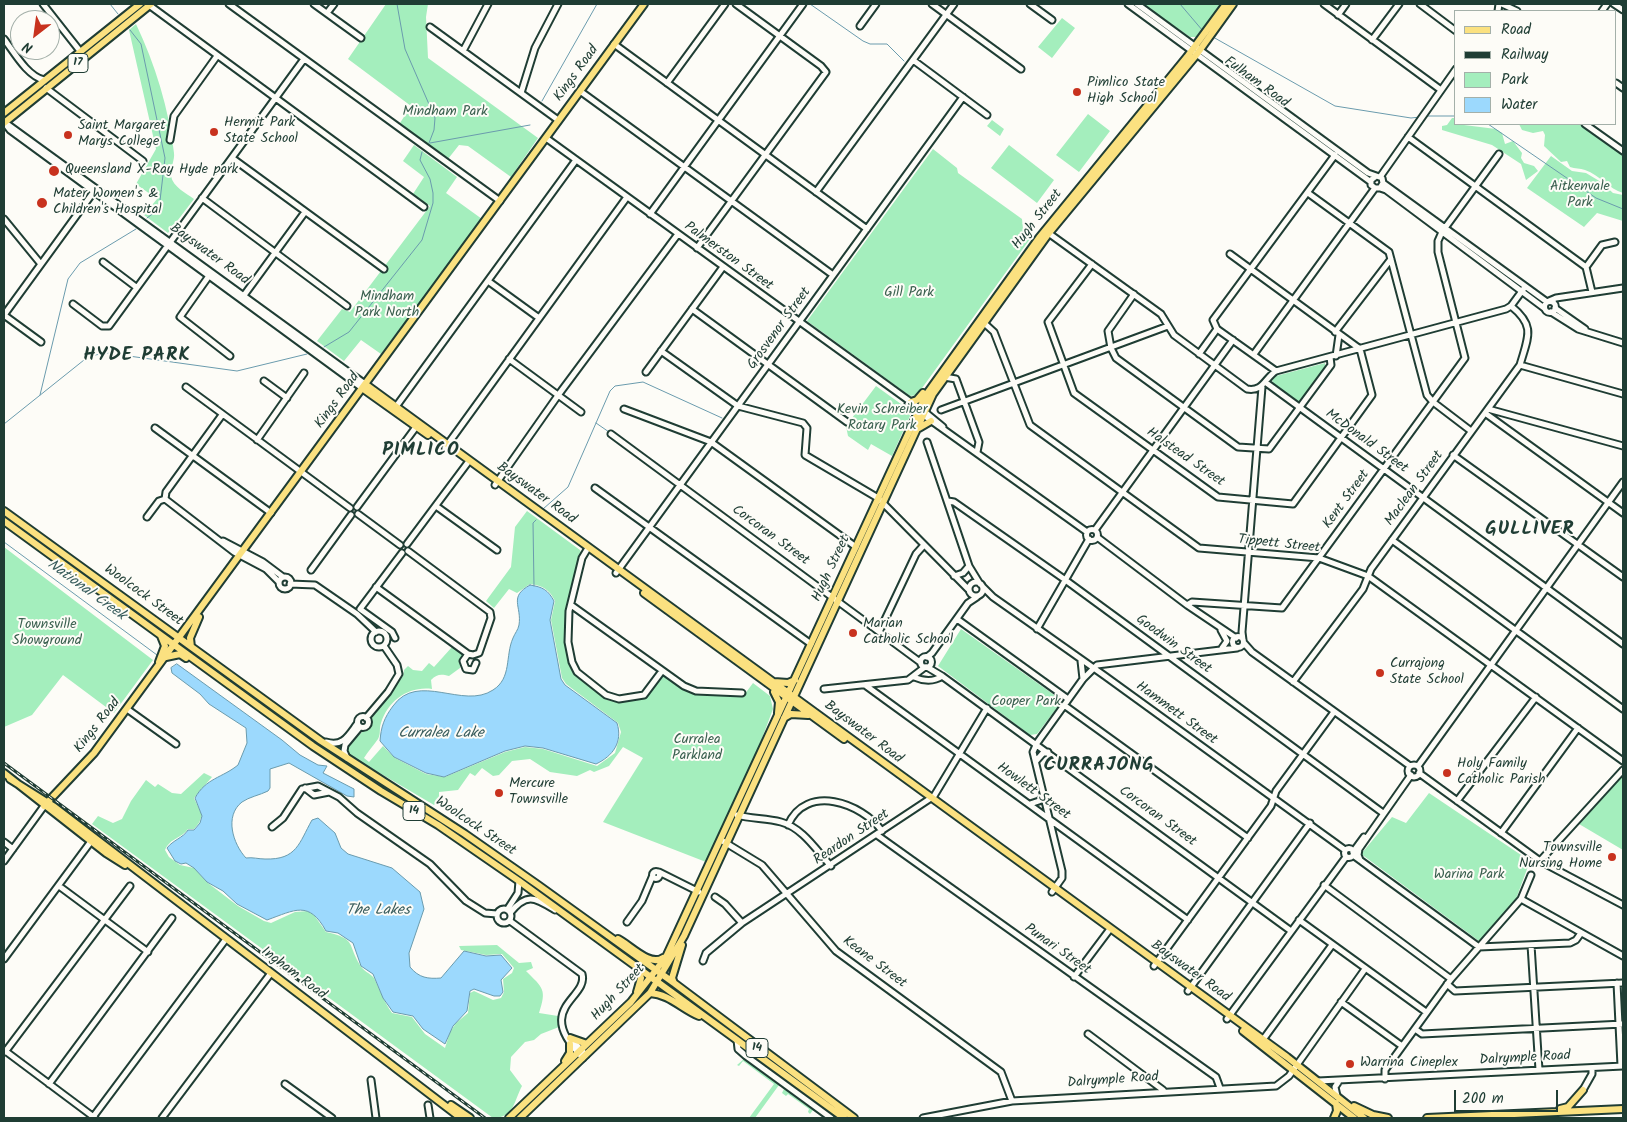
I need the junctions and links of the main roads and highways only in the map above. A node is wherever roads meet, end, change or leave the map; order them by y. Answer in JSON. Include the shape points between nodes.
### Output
{"nodes":[{"id":1,"x":140,"y":4,"type":"edge"},
{"id":2,"x":644,"y":4,"type":"edge"},
{"id":3,"x":1226,"y":4,"type":"edge"},
{"id":4,"x":1233,"y":4,"type":"edge"},
{"id":5,"x":150,"y":5,"type":"edge"},
{"id":6,"x":1216,"y":23,"type":"junction"},
{"id":7,"x":4,"y":113,"type":"edge"},
{"id":8,"x":4,"y":122,"type":"edge"},
{"id":9,"x":982,"y":321,"type":"junction"},
{"id":10,"x":364,"y":386,"type":"junction"},
{"id":11,"x":929,"y":389,"type":"junction"},
{"id":12,"x":911,"y":402,"type":"road end"},
{"id":13,"x":395,"y":408,"type":"junction"},
{"id":14,"x":922,"y":412,"type":"junction"},
{"id":15,"x":931,"y":421,"type":"road end"},
{"id":16,"x":916,"y":432,"type":"junction"},
{"id":17,"x":446,"y":446,"type":"junction"},
{"id":18,"x":880,"y":501,"type":"junction"},
{"id":19,"x":4,"y":511,"type":"edge"},
{"id":20,"x":4,"y":521,"type":"edge"},
{"id":21,"x":99,"y":579,"type":"junction"},
{"id":22,"x":835,"y":598,"type":"junction"},
{"id":23,"x":203,"y":607,"type":"junction"},
{"id":24,"x":188,"y":627,"type":"junction"},
{"id":25,"x":159,"y":634,"type":"junction"},
{"id":26,"x":180,"y":638,"type":"junction"},
{"id":27,"x":175,"y":645,"type":"junction"},
{"id":28,"x":191,"y":647,"type":"junction"},
{"id":29,"x":164,"y":660,"type":"junction"},
{"id":30,"x":156,"y":670,"type":"junction"},
{"id":31,"x":216,"y":675,"type":"junction"},
{"id":32,"x":797,"y":681,"type":"junction"},
{"id":33,"x":770,"y":684,"type":"junction"},
{"id":34,"x":790,"y":698,"type":"junction"},
{"id":35,"x":806,"y":706,"type":"junction"},
{"id":36,"x":809,"y":715,"type":"junction"},
{"id":37,"x":781,"y":717,"type":"junction"},
{"id":38,"x":4,"y":774,"type":"edge"},
{"id":39,"x":929,"y":799,"type":"junction"},
{"id":40,"x":45,"y":804,"type":"junction"},
{"id":41,"x":700,"y":893,"type":"junction"},
{"id":42,"x":601,"y":931,"type":"junction"},
{"id":43,"x":684,"y":936,"type":"junction"},
{"id":44,"x":666,"y":957,"type":"junction"},
{"id":45,"x":636,"y":967,"type":"junction"},
{"id":46,"x":659,"y":973,"type":"junction"},
{"id":47,"x":651,"y":978,"type":"junction"},
{"id":48,"x":657,"y":983,"type":"junction"},
{"id":49,"x":674,"y":983,"type":"junction"},
{"id":50,"x":650,"y":993,"type":"junction"},
{"id":51,"x":631,"y":1002,"type":"junction"},
{"id":52,"x":709,"y":1020,"type":"junction"},
{"id":53,"x":587,"y":1044,"type":"junction"},
{"id":54,"x":582,"y":1054,"type":"junction"},
{"id":55,"x":1295,"y":1067,"type":"junction"},
{"id":56,"x":550,"y":1079,"type":"junction"},
{"id":57,"x":438,"y":1099,"type":"junction"},
{"id":58,"x":1336,"y":1100,"type":"junction"},
{"id":59,"x":1346,"y":1104,"type":"junction"},
{"id":60,"x":453,"y":1106,"type":"junction"},
{"id":61,"x":1623,"y":1109,"type":"edge"},
{"id":62,"x":1592,"y":1110,"type":"junction"},
{"id":63,"x":1548,"y":1113,"type":"junction"},
{"id":64,"x":520,"y":1116,"type":"edge"},
{"id":65,"x":461,"y":1118,"type":"edge"},
{"id":66,"x":470,"y":1118,"type":"edge"},
{"id":67,"x":476,"y":1118,"type":"edge"},
{"id":68,"x":509,"y":1118,"type":"edge"},
{"id":69,"x":844,"y":1118,"type":"edge"},
{"id":70,"x":854,"y":1118,"type":"edge"},
{"id":71,"x":1334,"y":1118,"type":"edge"},
{"id":72,"x":1354,"y":1118,"type":"edge"},
{"id":73,"x":1364,"y":1118,"type":"edge"},
{"id":74,"x":1388,"y":1118,"type":"edge"},
{"id":75,"x":1428,"y":1118,"type":"edge"}],
"edges":[{"from":1,"to":7,"type":"main road","number":"17"},
{"from":2,"to":10,"type":"main road","name":"Kings Road"},
{"from":3,"to":6,"type":"main road"},
{"from":4,"to":6,"type":"main road"},
{"from":5,"to":8,"type":"main road","number":"17"},
{"from":6,"to":9,"type":"main road","name":"Hugh Street","via":[[1047,232]]},
{"from":9,"to":11,"type":"main road","name":"Hugh Street"},
{"from":9,"to":14,"type":"main road","name":"Hugh Street"},
{"from":10,"to":13,"type":"main road","name":"Bayswater Road"},
{"from":10,"to":23,"type":"main road","name":"Kings Road"},
{"from":11,"to":12,"type":"main road"},
{"from":11,"to":14,"type":"main road","name":"Hugh Street"},
{"from":13,"to":17,"type":"main road","name":"Bayswater Road"},
{"from":13,"to":17,"type":"main road","name":"Bayswater Road","via":[[416,427]]},
{"from":14,"to":16,"type":"main road","name":"Hugh Street"},
{"from":14,"to":18,"type":"main road","name":"Hugh Street"},
{"from":15,"to":16,"type":"main road"},
{"from":16,"to":18,"type":"main road","name":"Hugh Street"},
{"from":17,"to":33,"type":"main road","name":"Bayswater Road"},
{"from":18,"to":22,"type":"main road","name":"Hugh Street"},
{"from":18,"to":22,"type":"main road","name":"Hugh Street"},
{"from":19,"to":21,"type":"main road","name":"Woolcock Street","number":"14"},
{"from":20,"to":25,"type":"main road","name":"Woolcock Street","number":"14"},
{"from":21,"to":24,"type":"main road","via":[[172,628]]},
{"from":21,"to":26,"type":"main road","name":"Woolcock Street","number":"14"},
{"from":22,"to":32,"type":"main road","name":"Hugh Street"},
{"from":22,"to":32,"type":"main road","name":"Hugh Street","via":[[811,644]]},
{"from":23,"to":24,"type":"main road","name":"Kings Road"},
{"from":23,"to":28,"type":"main road","via":[[190,638]]},
{"from":24,"to":26,"type":"main road","name":"Kings Road"},
{"from":25,"to":27,"type":"main road","name":"Woolcock Street","number":"14"},
{"from":25,"to":30,"type":"main road","via":[[164,648]]},
{"from":26,"to":27,"type":"main road","name":"Kings Road"},
{"from":26,"to":28,"type":"main road","name":"Woolcock Street","number":"14"},
{"from":27,"to":29,"type":"main road","name":"Kings Road"},
{"from":27,"to":31,"type":"main road","name":"Woolcock Street","number":"14"},
{"from":28,"to":42,"type":"main road","name":"Woolcock Street","number":"14","via":[[321,741],[465,834]]},
{"from":29,"to":30,"type":"main road","name":"Kings Road"},
{"from":29,"to":31,"type":"main road","via":[[182,655]]},
{"from":30,"to":40,"type":"main road","name":"Kings Road","via":[[94,753]]},
{"from":31,"to":45,"type":"main road","name":"Woolcock Street","number":"14","via":[[319,751],[438,825],[519,881]]},
{"from":32,"to":33,"type":"main road"},
{"from":32,"to":34,"type":"main road","name":"Hugh Street"},
{"from":32,"to":35,"type":"main road"},
{"from":33,"to":34,"type":"main road","name":"Bayswater Road"},
{"from":33,"to":37,"type":"main road","via":[[778,699]]},
{"from":34,"to":35,"type":"main road","name":"Bayswater Road"},
{"from":34,"to":36,"type":"main road","name":"Bayswater Road"},
{"from":34,"to":37,"type":"main road","name":"Hugh Street"},
{"from":35,"to":39,"type":"main road","name":"Bayswater Road"},
{"from":36,"to":37,"type":"main road"},
{"from":36,"to":39,"type":"main road","name":"Bayswater Road"},
{"from":37,"to":41,"type":"main road","name":"Hugh Street"},
{"from":38,"to":40,"type":"main road","name":"Ingham Road"},
{"from":39,"to":55,"type":"main road","name":"Bayswater Road"},
{"from":40,"to":57,"type":"main road","name":"Ingham Road","via":[[112,858],[133,869]]},
{"from":41,"to":43,"type":"main road","name":"Hugh Street"},
{"from":41,"to":44,"type":"main road","name":"Hugh Street"},
{"from":42,"to":44,"type":"main road","via":[[628,944],[650,960]]},
{"from":42,"to":46,"type":"main road","name":"Woolcock Street","number":"14"},
{"from":43,"to":46,"type":"main road","name":"Hugh Street"},
{"from":43,"to":49,"type":"main road","via":[[672,978]]},
{"from":44,"to":46,"type":"main road","name":"Hugh Street"},
{"from":45,"to":47,"type":"main road","name":"Woolcock Street","number":"14"},
{"from":45,"to":51,"type":"main road","via":[[642,978]]},
{"from":46,"to":47,"type":"main road","name":"Hugh Street"},
{"from":46,"to":48,"type":"main road","name":"Hugh Street"},
{"from":46,"to":49,"type":"main road","name":"Woolcock Street","number":"14"},
{"from":47,"to":48,"type":"main road","name":"Woolcock Street","number":"14"},
{"from":47,"to":51,"type":"main road","name":"Hugh Street"},
{"from":48,"to":50,"type":"main road","name":"Hugh Street"},
{"from":48,"to":52,"type":"main road","name":"Woolcock Street","number":"14"},
{"from":49,"to":70,"type":"main road","name":"Woolcock Street","number":"14"},
{"from":50,"to":52,"type":"main road","via":[[666,996],[687,1011]]},
{"from":50,"to":54,"type":"main road","name":"Hugh Street"},
{"from":51,"to":53,"type":"main road","name":"Hugh Street"},
{"from":52,"to":69,"type":"main road","name":"Woolcock Street","number":"14"},
{"from":53,"to":54,"type":"main road","name":"Hugh Street"},
{"from":53,"to":56,"type":"main road","via":[[568,1039],[568,1056]]},
{"from":54,"to":56,"type":"main road","name":"Hugh Street"},
{"from":54,"to":64,"type":"main road","name":"Hugh Street"},
{"from":55,"to":58,"type":"main road","name":"Bayswater Road"},
{"from":55,"to":58,"type":"main road","name":"Bayswater Road","via":[[1318,1082]]},
{"from":56,"to":64,"type":"main road","name":"Hugh Street"},
{"from":57,"to":60,"type":"main road","name":"Ingham Road"},
{"from":57,"to":65,"type":"main road","name":"Ingham Road"},
{"from":58,"to":59,"type":"main road","name":"Bayswater Road"},
{"from":58,"to":71,"type":"main road"},
{"from":58,"to":72,"type":"main road","name":"Bayswater Road"},
{"from":59,"to":73,"type":"main road","name":"Bayswater Road"},
{"from":59,"to":74,"type":"main road"},
{"from":60,"to":66,"type":"main road","name":"Ingham Road"},
{"from":60,"to":67,"type":"main road"},
{"from":61,"to":62,"type":"main road"},
{"from":62,"to":63,"type":"main road"},
{"from":62,"to":63,"type":"main road","via":[[1584,1108],[1581,1103],[1583,1090],[1568,1107],[1549,1110]]},
{"from":63,"to":75,"type":"main road"},
{"from":64,"to":68,"type":"main road","name":"Hugh Street"}]}
